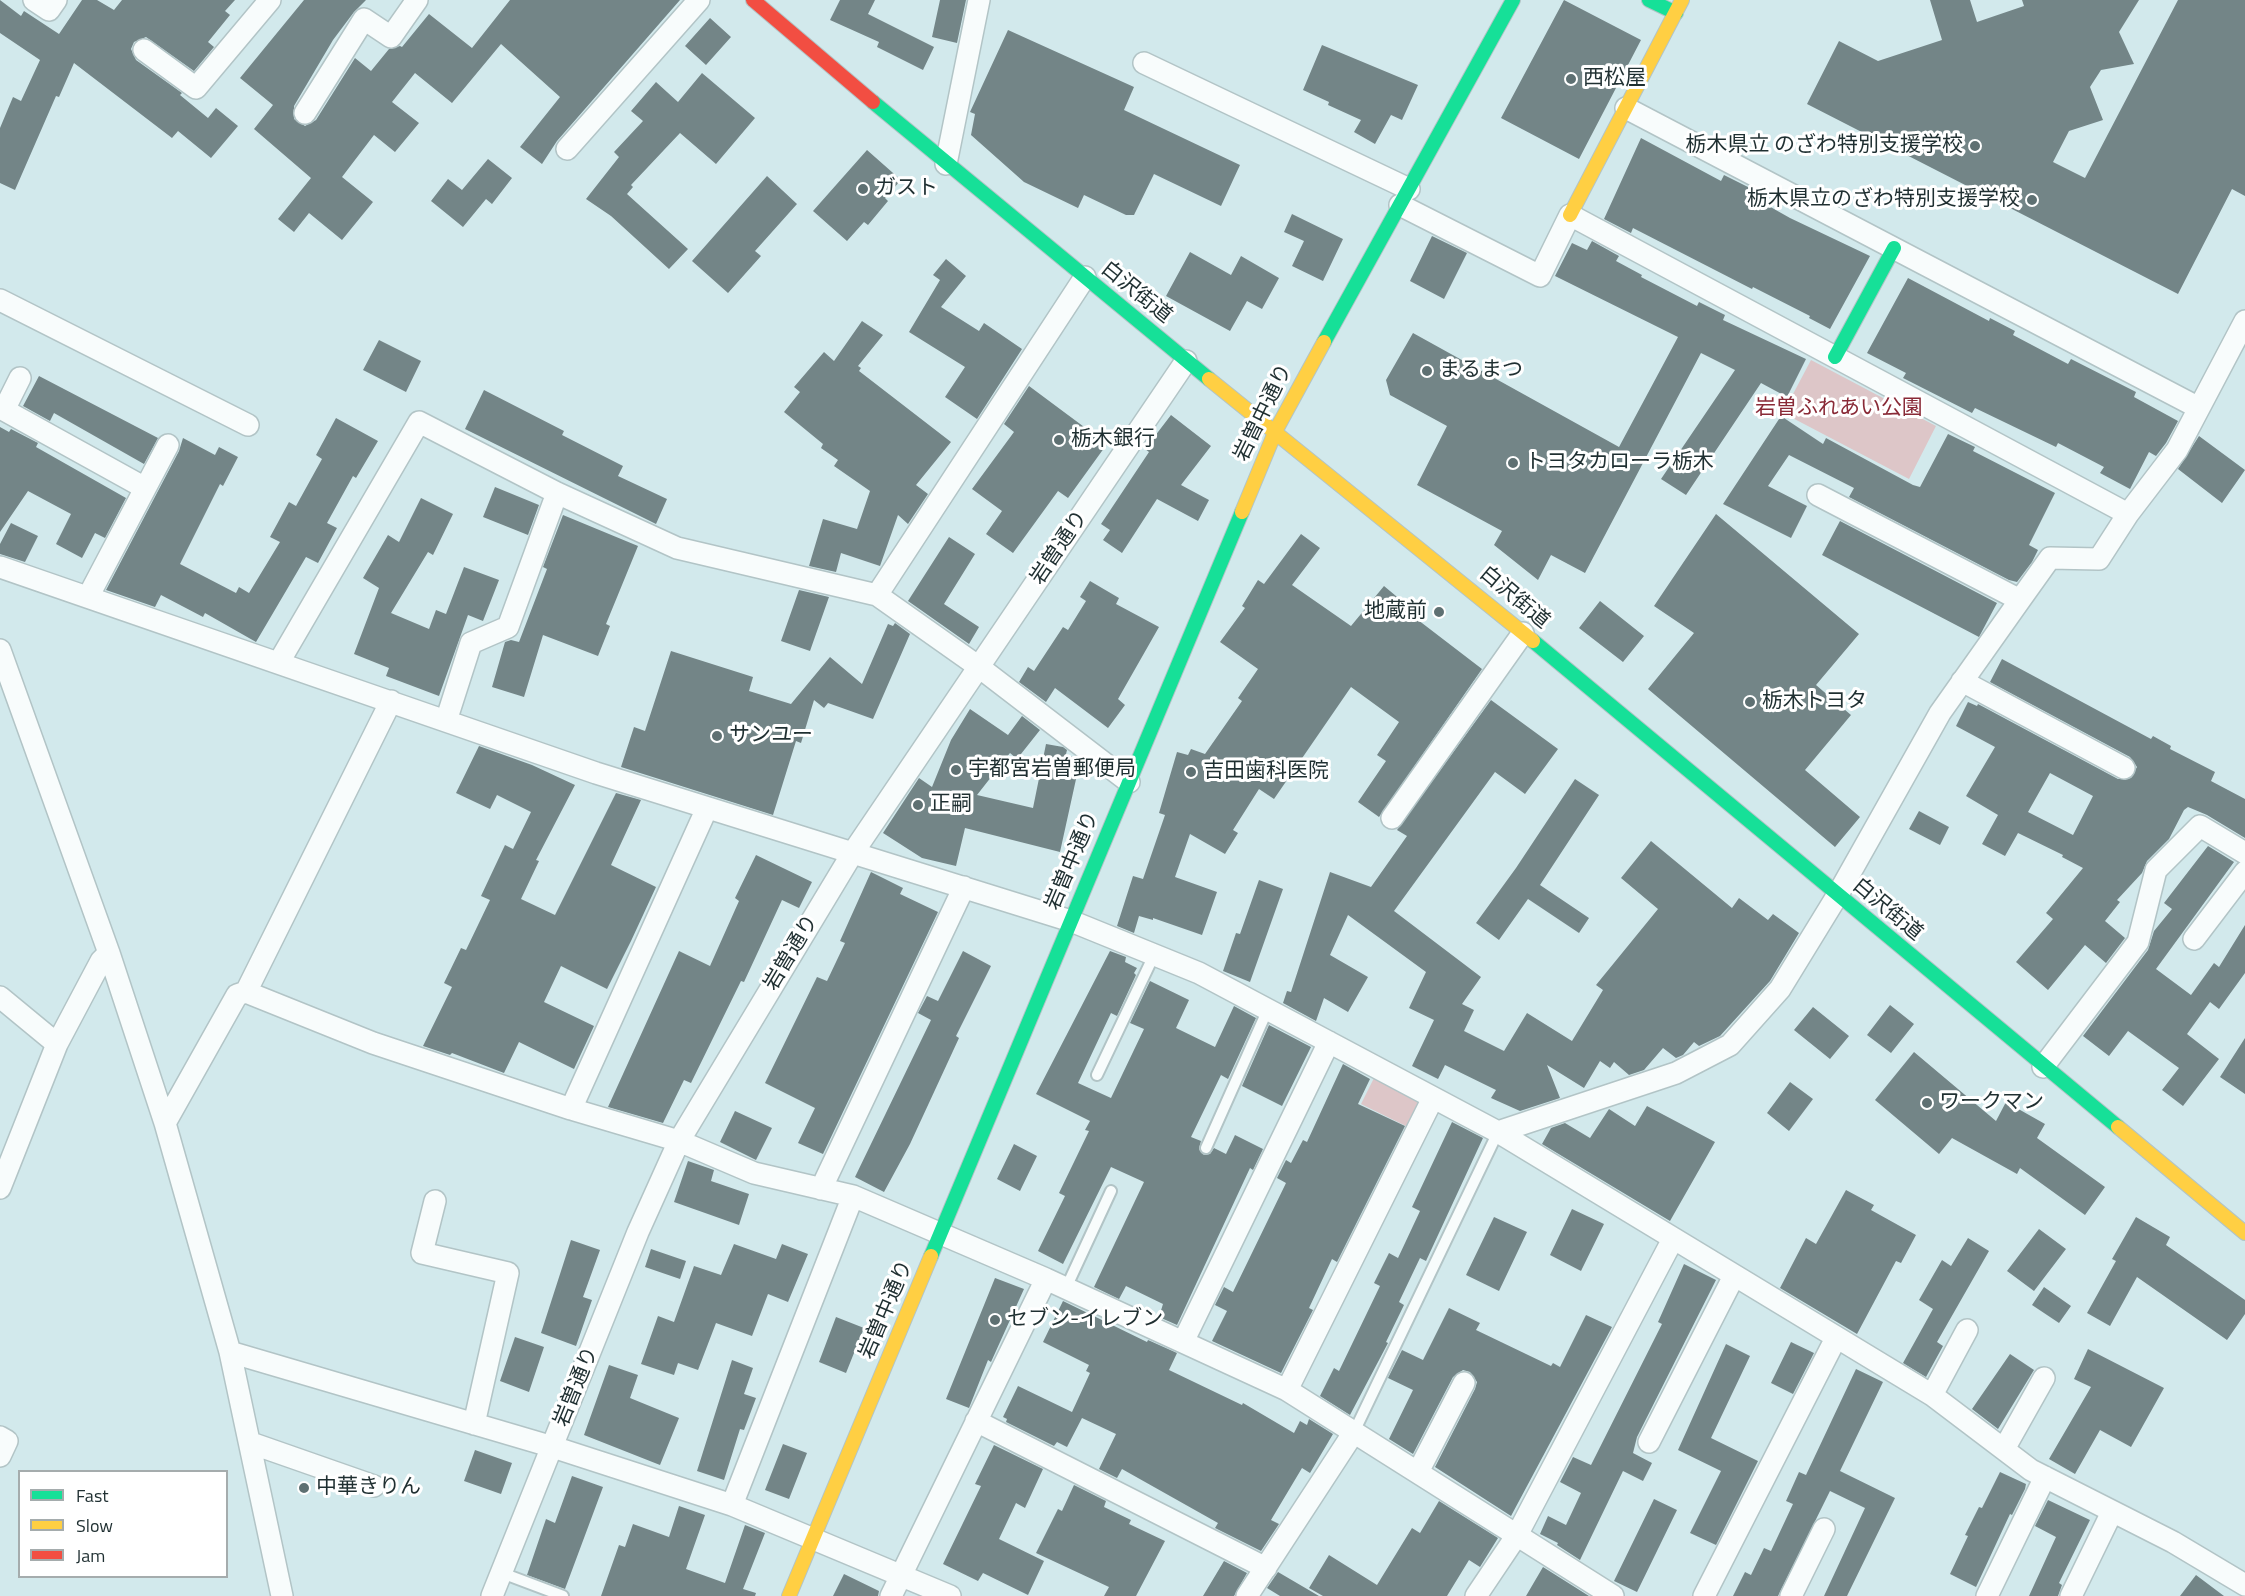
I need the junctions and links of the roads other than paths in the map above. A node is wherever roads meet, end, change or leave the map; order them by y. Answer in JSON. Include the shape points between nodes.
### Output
{"nodes":[{"id":1,"x":34,"y":0,"type":"edge"},
{"id":2,"x":56,"y":0,"type":"edge"},
{"id":3,"x":270,"y":0,"type":"edge"},
{"id":4,"x":417,"y":0,"type":"edge"},
{"id":5,"x":699,"y":0,"type":"edge"},
{"id":6,"x":753,"y":0,"type":"edge"},
{"id":7,"x":979,"y":0,"type":"edge"},
{"id":8,"x":1513,"y":0,"type":"edge"},
{"id":9,"x":1649,"y":0,"type":"edge"},
{"id":10,"x":1683,"y":0,"type":"edge"},
{"id":11,"x":1676,"y":13,"type":"junction"},
{"id":12,"x":144,"y":50,"type":"dead end"},
{"id":13,"x":1144,"y":63,"type":"dead end"},
{"id":14,"x":1626,"y":108,"type":"junction"},
{"id":15,"x":305,"y":113,"type":"dead end"},
{"id":16,"x":567,"y":149,"type":"dead end"},
{"id":17,"x":946,"y":164,"type":"junction"},
{"id":18,"x":1405,"y":197,"type":"junction"},
{"id":19,"x":1570,"y":215,"type":"junction"},
{"id":20,"x":1894,"y":248,"type":"junction"},
{"id":21,"x":1085,"y":277,"type":"junction"},
{"id":22,"x":0,"y":300,"type":"edge"},
{"id":23,"x":2245,"y":321,"type":"edge"},
{"id":24,"x":1835,"y":357,"type":"junction"},
{"id":25,"x":1186,"y":361,"type":"junction"},
{"id":26,"x":20,"y":378,"type":"dead end"},
{"id":27,"x":2199,"y":408,"type":"junction"},
{"id":28,"x":248,"y":425,"type":"dead end"},
{"id":29,"x":1276,"y":430,"type":"junction"},
{"id":30,"x":168,"y":445,"type":"dead end"},
{"id":31,"x":145,"y":488,"type":"junction"},
{"id":32,"x":557,"y":494,"type":"junction"},
{"id":33,"x":1818,"y":495,"type":"dead end"},
{"id":34,"x":2128,"y":514,"type":"junction"},
{"id":35,"x":0,"y":567,"type":"edge"},
{"id":36,"x":877,"y":595,"type":"junction"},
{"id":37,"x":88,"y":597,"type":"junction"},
{"id":38,"x":2020,"y":600,"type":"junction"},
{"id":39,"x":1523,"y":633,"type":"junction"},
{"id":40,"x":0,"y":650,"type":"edge"},
{"id":41,"x":279,"y":662,"type":"junction"},
{"id":42,"x":980,"y":667,"type":"junction"},
{"id":43,"x":1962,"y":681,"type":"junction"},
{"id":44,"x":391,"y":701,"type":"junction"},
{"id":45,"x":446,"y":720,"type":"junction"},
{"id":46,"x":2124,"y":768,"type":"dead end"},
{"id":47,"x":1130,"y":782,"type":"junction"},
{"id":48,"x":707,"y":808,"type":"junction"},
{"id":49,"x":1392,"y":818,"type":"dead end"},
{"id":50,"x":2245,"y":853,"type":"edge"},
{"id":51,"x":852,"y":854,"type":"junction"},
{"id":52,"x":2245,"y":872,"type":"edge"},
{"id":53,"x":964,"y":887,"type":"junction"},
{"id":54,"x":1837,"y":896,"type":"junction"},
{"id":55,"x":1071,"y":921,"type":"junction"},
{"id":56,"x":2194,"y":939,"type":"dead end"},
{"id":57,"x":110,"y":953,"type":"junction"},
{"id":58,"x":1155,"y":953,"type":"junction"},
{"id":59,"x":246,"y":992,"type":"junction"},
{"id":60,"x":0,"y":997,"type":"edge"},
{"id":61,"x":1268,"y":1009,"type":"junction"},
{"id":62,"x":1329,"y":1042,"type":"junction"},
{"id":63,"x":57,"y":1044,"type":"junction"},
{"id":64,"x":2043,"y":1066,"type":"junction"},
{"id":65,"x":1097,"y":1076,"type":"dead end"},
{"id":66,"x":1433,"y":1098,"type":"junction"},
{"id":67,"x":571,"y":1110,"type":"junction"},
{"id":68,"x":165,"y":1123,"type":"junction"},
{"id":69,"x":1498,"y":1132,"type":"junction"},
{"id":70,"x":680,"y":1141,"type":"junction"},
{"id":71,"x":1206,"y":1148,"type":"dead end"},
{"id":72,"x":0,"y":1188,"type":"edge"},
{"id":73,"x":820,"y":1189,"type":"junction"},
{"id":74,"x":1111,"y":1191,"type":"dead end"},
{"id":75,"x":853,"y":1196,"type":"junction"},
{"id":76,"x":435,"y":1201,"type":"dead end"},
{"id":77,"x":2245,"y":1233,"type":"edge"},
{"id":78,"x":941,"y":1235,"type":"junction"},
{"id":79,"x":1673,"y":1239,"type":"junction"},
{"id":80,"x":1734,"y":1276,"type":"junction"},
{"id":81,"x":1046,"y":1279,"type":"junction"},
{"id":82,"x":1066,"y":1288,"type":"junction"},
{"id":83,"x":1967,"y":1330,"type":"dead end"},
{"id":84,"x":1836,"y":1338,"type":"junction"},
{"id":85,"x":1183,"y":1342,"type":"junction"},
{"id":86,"x":230,"y":1352,"type":"junction"},
{"id":87,"x":2044,"y":1378,"type":"dead end"},
{"id":88,"x":1464,"y":1383,"type":"dead end"},
{"id":89,"x":1287,"y":1390,"type":"junction"},
{"id":90,"x":1932,"y":1395,"type":"junction"},
{"id":91,"x":976,"y":1421,"type":"junction"},
{"id":92,"x":474,"y":1424,"type":"junction"},
{"id":93,"x":1354,"y":1432,"type":"junction"},
{"id":94,"x":0,"y":1437,"type":"edge"},
{"id":95,"x":1649,"y":1442,"type":"dead end"},
{"id":96,"x":251,"y":1443,"type":"junction"},
{"id":97,"x":553,"y":1447,"type":"junction"},
{"id":98,"x":2004,"y":1449,"type":"junction"},
{"id":99,"x":0,"y":1456,"type":"edge"},
{"id":100,"x":1418,"y":1472,"type":"junction"},
{"id":101,"x":2045,"y":1478,"type":"junction"},
{"id":102,"x":374,"y":1486,"type":"dead end"},
{"id":103,"x":732,"y":1505,"type":"junction"},
{"id":104,"x":2112,"y":1512,"type":"junction"},
{"id":105,"x":1824,"y":1529,"type":"dead end"},
{"id":106,"x":1517,"y":1535,"type":"junction"},
{"id":107,"x":814,"y":1537,"type":"junction"},
{"id":108,"x":1266,"y":1568,"type":"junction"},
{"id":109,"x":502,"y":1573,"type":"junction"},
{"id":110,"x":902,"y":1574,"type":"junction"},
{"id":111,"x":2245,"y":1586,"type":"edge"},
{"id":112,"x":282,"y":1596,"type":"edge"},
{"id":113,"x":492,"y":1596,"type":"edge"},
{"id":114,"x":563,"y":1596,"type":"edge"},
{"id":115,"x":789,"y":1596,"type":"edge"},
{"id":116,"x":891,"y":1596,"type":"edge"},
{"id":117,"x":950,"y":1596,"type":"edge"},
{"id":118,"x":1247,"y":1596,"type":"edge"},
{"id":119,"x":1476,"y":1596,"type":"edge"},
{"id":120,"x":1613,"y":1596,"type":"edge"},
{"id":121,"x":1704,"y":1596,"type":"edge"},
{"id":122,"x":1791,"y":1596,"type":"edge"},
{"id":123,"x":1987,"y":1596,"type":"edge"},
{"id":124,"x":2071,"y":1596,"type":"edge"}],
"edges":[{"from":1,"to":2,"type":"street","via":[[49,10]]},
{"from":3,"to":12,"type":"street","via":[[196,88]]},
{"from":4,"to":15,"type":"street","via":[[391,37],[364,19]]},
{"from":5,"to":16,"type":"street"},
{"from":6,"to":17,"type":"street","name":"白沢街道"},
{"from":7,"to":17,"type":"street"},
{"from":8,"to":18,"type":"street","name":"岩曽中通り"},
{"from":9,"to":11,"type":"street"},
{"from":10,"to":11,"type":"street"},
{"from":11,"to":14,"type":"street"},
{"from":13,"to":18,"type":"street"},
{"from":14,"to":19,"type":"street"},
{"from":14,"to":20,"type":"street"},
{"from":17,"to":21,"type":"street","name":"白沢街道"},
{"from":18,"to":19,"type":"street","via":[[1540,276]]},
{"from":18,"to":29,"type":"street","name":"岩曽中通り"},
{"from":19,"to":24,"type":"street"},
{"from":20,"to":24,"type":"street"},
{"from":20,"to":27,"type":"street"},
{"from":21,"to":25,"type":"street","name":"白沢街道"},
{"from":21,"to":36,"type":"street"},
{"from":22,"to":28,"type":"street"},
{"from":23,"to":27,"type":"street"},
{"from":24,"to":34,"type":"street"},
{"from":25,"to":29,"type":"street","name":"白沢街道"},
{"from":25,"to":42,"type":"street","name":"岩曽通り"},
{"from":26,"to":31,"type":"street","via":[[4,410]]},
{"from":27,"to":34,"type":"street","via":[[2177,450]]},
{"from":29,"to":39,"type":"street","name":"白沢街道"},
{"from":29,"to":47,"type":"street","name":"岩曽中通り"},
{"from":30,"to":31,"type":"street"},
{"from":31,"to":37,"type":"street"},
{"from":32,"to":36,"type":"street","via":[[678,548]]},
{"from":32,"to":41,"type":"street","via":[[419,422]]},
{"from":32,"to":45,"type":"street","via":[[508,627],[471,643]]},
{"from":33,"to":38,"type":"street"},
{"from":34,"to":38,"type":"street","via":[[2099,559],[2050,558]]},
{"from":35,"to":37,"type":"street"},
{"from":36,"to":42,"type":"street"},
{"from":37,"to":41,"type":"street"},
{"from":38,"to":43,"type":"street"},
{"from":39,"to":49,"type":"street"},
{"from":39,"to":54,"type":"street","name":"白沢街道"},
{"from":40,"to":57,"type":"street"},
{"from":41,"to":44,"type":"street"},
{"from":42,"to":47,"type":"street"},
{"from":42,"to":51,"type":"street","name":"岩曽通り"},
{"from":43,"to":46,"type":"street"},
{"from":43,"to":54,"type":"street","via":[[1940,712]]},
{"from":44,"to":45,"type":"street"},
{"from":44,"to":59,"type":"street"},
{"from":45,"to":48,"type":"street"},
{"from":47,"to":55,"type":"street","name":"岩曽中通り"},
{"from":48,"to":51,"type":"street"},
{"from":48,"to":67,"type":"street"},
{"from":50,"to":64,"type":"street","via":[[2200,826],[2156,870],[2138,942]]},
{"from":51,"to":53,"type":"street"},
{"from":51,"to":70,"type":"street","name":"岩曽通り"},
{"from":52,"to":56,"type":"street"},
{"from":53,"to":55,"type":"street"},
{"from":53,"to":73,"type":"street"},
{"from":54,"to":64,"type":"street","name":"白沢街道"},
{"from":54,"to":69,"type":"street","via":[[1780,989],[1730,1045],[1676,1073]]},
{"from":55,"to":58,"type":"street"},
{"from":55,"to":78,"type":"street","name":"岩曽中通り"},
{"from":57,"to":63,"type":"street","via":[[101,961]]},
{"from":57,"to":68,"type":"street"},
{"from":58,"to":61,"type":"street"},
{"from":58,"to":65,"type":"lane"},
{"from":59,"to":67,"type":"street","via":[[373,1043]]},
{"from":59,"to":68,"type":"street","via":[[237,995]]},
{"from":60,"to":63,"type":"street"},
{"from":61,"to":62,"type":"street"},
{"from":61,"to":71,"type":"lane"},
{"from":62,"to":66,"type":"street"},
{"from":62,"to":85,"type":"street"},
{"from":63,"to":72,"type":"street"},
{"from":64,"to":77,"type":"street","name":"白沢街道"},
{"from":66,"to":69,"type":"street"},
{"from":66,"to":89,"type":"street"},
{"from":67,"to":70,"type":"street"},
{"from":68,"to":86,"type":"street"},
{"from":69,"to":79,"type":"street"},
{"from":69,"to":93,"type":"lane"},
{"from":70,"to":73,"type":"street","via":[[754,1173]]},
{"from":70,"to":97,"type":"street","name":"岩曽通り","via":[[638,1232]]},
{"from":73,"to":75,"type":"street"},
{"from":74,"to":82,"type":"lane"},
{"from":75,"to":78,"type":"street"},
{"from":75,"to":103,"type":"street"},
{"from":76,"to":92,"type":"street","via":[[422,1253],[508,1273]]},
{"from":78,"to":81,"type":"street"},
{"from":78,"to":107,"type":"street","name":"岩曽中通り"},
{"from":79,"to":80,"type":"street"},
{"from":79,"to":106,"type":"street"},
{"from":80,"to":84,"type":"street"},
{"from":80,"to":95,"type":"street"},
{"from":81,"to":82,"type":"street"},
{"from":81,"to":91,"type":"street"},
{"from":82,"to":85,"type":"street"},
{"from":83,"to":90,"type":"street"},
{"from":84,"to":90,"type":"street"},
{"from":84,"to":121,"type":"street"},
{"from":85,"to":89,"type":"street"},
{"from":86,"to":92,"type":"street"},
{"from":86,"to":96,"type":"street"},
{"from":87,"to":98,"type":"street"},
{"from":88,"to":100,"type":"street"},
{"from":89,"to":93,"type":"street"},
{"from":90,"to":98,"type":"street"},
{"from":91,"to":108,"type":"street"},
{"from":91,"to":110,"type":"street"},
{"from":92,"to":97,"type":"street"},
{"from":93,"to":100,"type":"street"},
{"from":93,"to":108,"type":"street"},
{"from":94,"to":99,"type":"street","via":[[7,1441]]},
{"from":96,"to":102,"type":"street"},
{"from":96,"to":112,"type":"street"},
{"from":97,"to":103,"type":"street"},
{"from":97,"to":109,"type":"street","name":"岩曽通り"},
{"from":98,"to":101,"type":"street"},
{"from":100,"to":106,"type":"street"},
{"from":101,"to":104,"type":"street"},
{"from":101,"to":123,"type":"street"},
{"from":103,"to":107,"type":"street"},
{"from":104,"to":111,"type":"street","via":[[2173,1542]]},
{"from":104,"to":124,"type":"street"},
{"from":105,"to":122,"type":"street"},
{"from":106,"to":119,"type":"street"},
{"from":106,"to":120,"type":"street"},
{"from":107,"to":110,"type":"street"},
{"from":107,"to":115,"type":"street","name":"岩曽中通り"},
{"from":108,"to":118,"type":"street"},
{"from":109,"to":113,"type":"street","name":"岩曽通り"},
{"from":109,"to":114,"type":"lane"},
{"from":110,"to":116,"type":"street"},
{"from":110,"to":117,"type":"street"}]}
